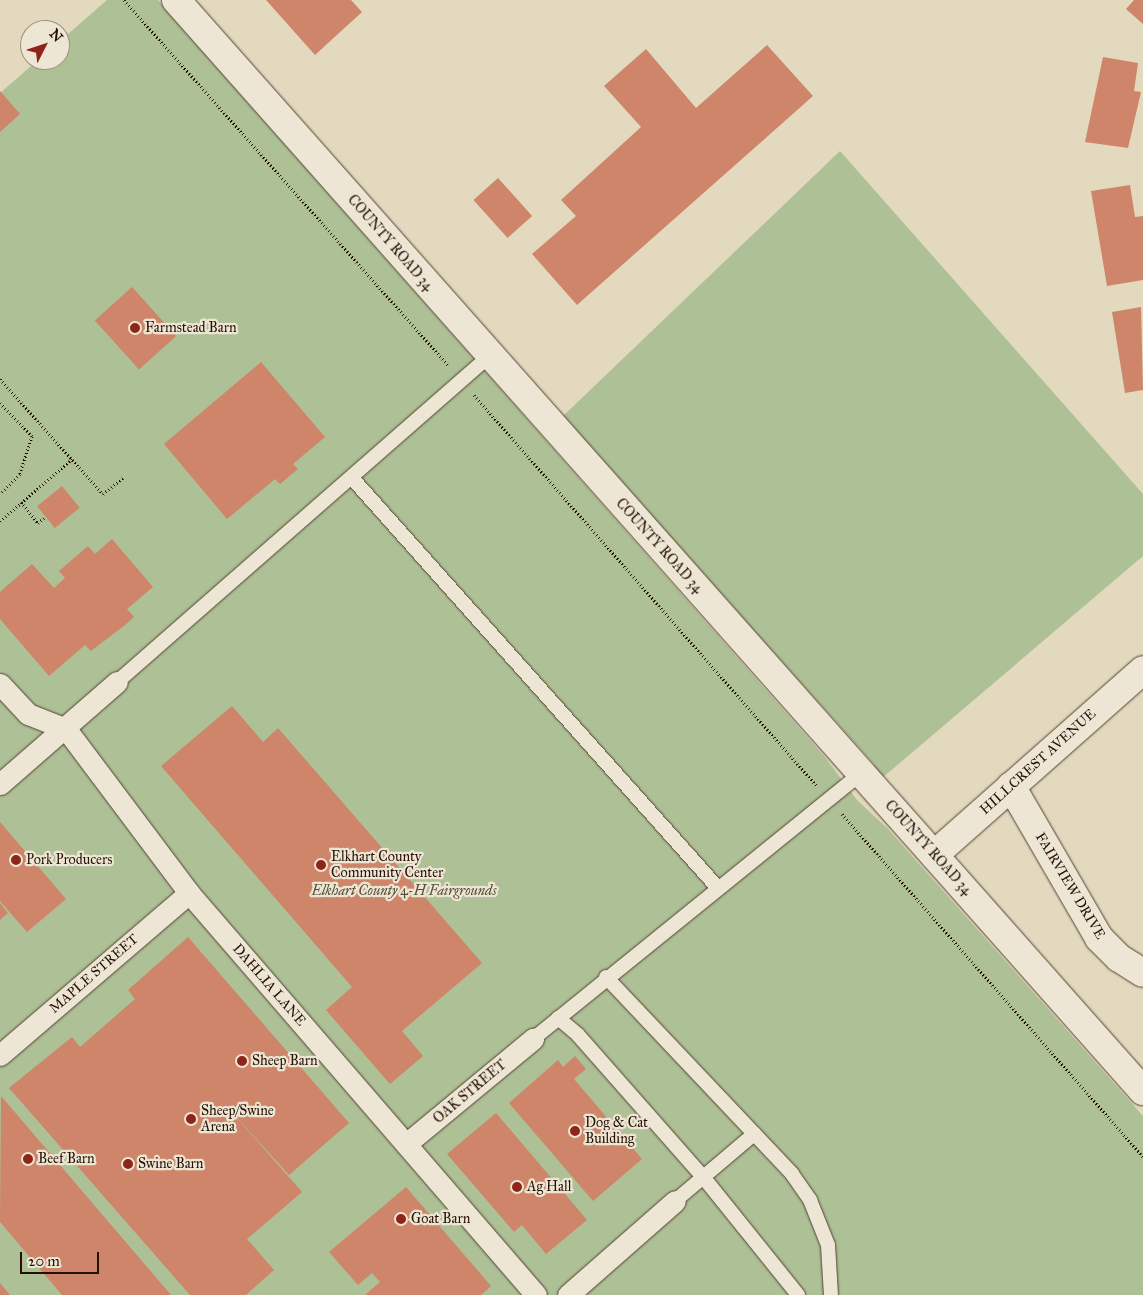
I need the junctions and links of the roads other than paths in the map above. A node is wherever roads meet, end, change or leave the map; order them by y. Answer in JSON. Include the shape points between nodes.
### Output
{"nodes":[{"id":1,"x":176,"y":0,"type":"edge"},
{"id":2,"x":490,"y":356,"type":"junction"},
{"id":3,"x":352,"y":478,"type":"junction"},
{"id":4,"x":1143,"y":670,"type":"edge"},
{"id":5,"x":117,"y":682,"type":"joint"},
{"id":6,"x":0,"y":684,"type":"edge"},
{"id":7,"x":66,"y":729,"type":"junction"},
{"id":8,"x":861,"y":773,"type":"junction"},
{"id":9,"x":0,"y":784,"type":"edge"},
{"id":10,"x":1011,"y":786,"type":"junction"},
{"id":11,"x":934,"y":855,"type":"junction"},
{"id":12,"x":718,"y":888,"type":"junction"},
{"id":13,"x":189,"y":893,"type":"junction"},
{"id":14,"x":1143,"y":973,"type":"edge"},
{"id":15,"x":606,"y":977,"type":"junction"},
{"id":16,"x":558,"y":1018,"type":"junction"},
{"id":17,"x":533,"y":1039,"type":"joint"},
{"id":18,"x":0,"y":1055,"type":"edge"},
{"id":19,"x":1143,"y":1091,"type":"edge"},
{"id":20,"x":754,"y":1134,"type":"junction"},
{"id":21,"x":406,"y":1144,"type":"junction"},
{"id":22,"x":704,"y":1178,"type":"junction"},
{"id":23,"x":675,"y":1201,"type":"joint"},
{"id":24,"x":536,"y":1295,"type":"edge"},
{"id":25,"x":568,"y":1295,"type":"edge"},
{"id":26,"x":798,"y":1295,"type":"edge"},
{"id":27,"x":831,"y":1295,"type":"edge"}],
"edges":[{"from":1,"to":2,"type":"street","name":"COUNTY ROAD 34"},
{"from":2,"to":3,"type":"lane"},
{"from":2,"to":8,"type":"street","name":"COUNTY ROAD 34"},
{"from":3,"to":5,"type":"lane"},
{"from":3,"to":12,"type":"lane"},
{"from":4,"to":10,"type":"street","name":"HILLCREST AVENUE"},
{"from":5,"to":7,"type":"street"},
{"from":6,"to":7,"type":"street","via":[[28,714]]},
{"from":7,"to":9,"type":"street"},
{"from":7,"to":13,"type":"street","name":"DAHLIA LANE"},
{"from":8,"to":11,"type":"street","name":"COUNTY ROAD 34"},
{"from":8,"to":12,"type":"lane"},
{"from":10,"to":11,"type":"street","name":"HILLCREST AVENUE"},
{"from":10,"to":14,"type":"street","name":"FAIRVIEW DRIVE","via":[[1099,938],[1119,958]]},
{"from":11,"to":19,"type":"street","name":"COUNTY ROAD 34"},
{"from":12,"to":15,"type":"lane"},
{"from":13,"to":18,"type":"street","name":"MAPLE STREET"},
{"from":13,"to":21,"type":"street","name":"DAHLIA LANE"},
{"from":15,"to":16,"type":"lane"},
{"from":15,"to":20,"type":"lane"},
{"from":16,"to":17,"type":"lane"},
{"from":16,"to":22,"type":"lane","via":[[578,1035]]},
{"from":17,"to":21,"type":"street","name":"OAK STREET"},
{"from":20,"to":22,"type":"lane"},
{"from":20,"to":27,"type":"lane","via":[[810,1200],[828,1245]]},
{"from":21,"to":24,"type":"street","name":"DAHLIA LANE"},
{"from":22,"to":23,"type":"lane"},
{"from":22,"to":26,"type":"lane"},
{"from":23,"to":25,"type":"street"}]}
